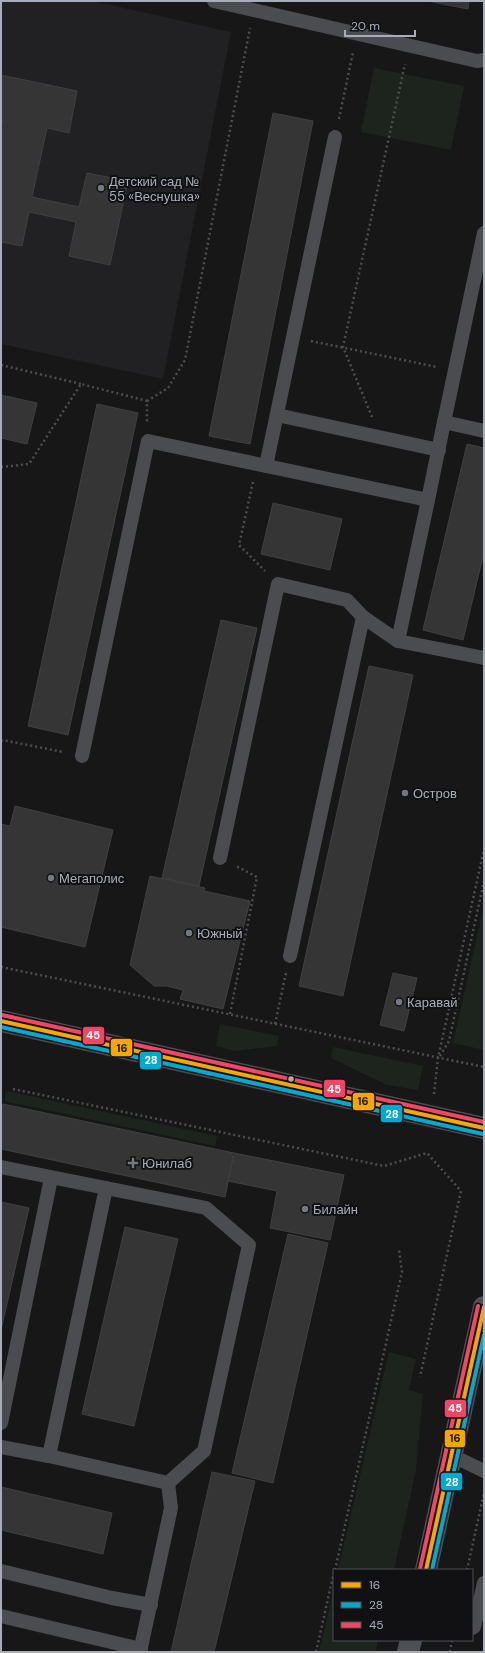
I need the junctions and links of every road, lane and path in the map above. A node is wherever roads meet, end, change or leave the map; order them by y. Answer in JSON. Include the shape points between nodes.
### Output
{"nodes":[{"id":1,"x":214,"y":1,"type":"edge"},
{"id":2,"x":254,"y":10,"type":"junction"},
{"id":3,"x":357,"y":34,"type":"junction"},
{"id":4,"x":409,"y":45,"type":"junction"},
{"id":5,"x":484,"y":60,"type":"edge"},
{"id":6,"x":335,"y":137,"type":"joint"},
{"id":7,"x":484,"y":233,"type":"edge"},
{"id":8,"x":293,"y":337,"type":"junction"},
{"id":9,"x":342,"y":347,"type":"junction"},
{"id":10,"x":1,"y":365,"type":"edge"},
{"id":11,"x":455,"y":371,"type":"junction"},
{"id":12,"x":81,"y":384,"type":"junction"},
{"id":13,"x":147,"y":401,"type":"junction"},
{"id":14,"x":277,"y":415,"type":"junction"},
{"id":15,"x":444,"y":422,"type":"junction"},
{"id":16,"x":484,"y":431,"type":"edge"},
{"id":17,"x":381,"y":437,"type":"junction"},
{"id":18,"x":148,"y":441,"type":"junction"},
{"id":19,"x":439,"y":450,"type":"junction"},
{"id":20,"x":262,"y":465,"type":"junction"},
{"id":21,"x":1,"y":467,"type":"edge"},
{"id":22,"x":428,"y":500,"type":"junction"},
{"id":23,"x":278,"y":584,"type":"junction"},
{"id":24,"x":364,"y":617,"type":"junction"},
{"id":25,"x":398,"y":641,"type":"junction"},
{"id":26,"x":484,"y":658,"type":"edge"},
{"id":27,"x":1,"y":741,"type":"edge"},
{"id":28,"x":82,"y":756,"type":"joint"},
{"id":29,"x":484,"y":849,"type":"edge"},
{"id":30,"x":220,"y":858,"type":"joint"},
{"id":31,"x":484,"y":880,"type":"edge"},
{"id":32,"x":290,"y":956,"type":"joint"},
{"id":33,"x":1,"y":967,"type":"edge"},
{"id":34,"x":230,"y":1014,"type":"junction"},
{"id":35,"x":1,"y":1021,"type":"edge"},
{"id":36,"x":275,"y":1024,"type":"junction"},
{"id":37,"x":438,"y":1058,"type":"junction"},
{"id":38,"x":484,"y":1067,"type":"edge"},
{"id":39,"x":13,"y":1089,"type":"dead end"},
{"id":40,"x":434,"y":1099,"type":"dead end"},
{"id":41,"x":484,"y":1128,"type":"edge"},
{"id":42,"x":1,"y":1167,"type":"edge"},
{"id":43,"x":51,"y":1178,"type":"junction"},
{"id":44,"x":106,"y":1188,"type":"junction"},
{"id":45,"x":399,"y":1250,"type":"dead end"},
{"id":46,"x":484,"y":1306,"type":"edge"},
{"id":47,"x":420,"y":1377,"type":"dead end"},
{"id":48,"x":1,"y":1423,"type":"edge"},
{"id":49,"x":1,"y":1447,"type":"edge"},
{"id":50,"x":451,"y":1455,"type":"junction"},
{"id":51,"x":49,"y":1456,"type":"junction"},
{"id":52,"x":484,"y":1471,"type":"edge"},
{"id":53,"x":168,"y":1483,"type":"junction"},
{"id":54,"x":484,"y":1493,"type":"edge"},
{"id":55,"x":334,"y":1569,"type":"edge"},
{"id":56,"x":426,"y":1569,"type":"edge"},
{"id":57,"x":467,"y":1569,"type":"edge"},
{"id":58,"x":1,"y":1571,"type":"edge"},
{"id":59,"x":333,"y":1576,"type":"edge"},
{"id":60,"x":484,"y":1583,"type":"edge"},
{"id":61,"x":151,"y":1605,"type":"junction"},
{"id":62,"x":1,"y":1616,"type":"edge"},
{"id":63,"x":473,"y":1628,"type":"edge"},
{"id":64,"x":411,"y":1641,"type":"edge"},
{"id":65,"x":452,"y":1641,"type":"edge"},
{"id":66,"x":140,"y":1650,"type":"edge"},
{"id":67,"x":316,"y":1652,"type":"edge"},
{"id":68,"x":408,"y":1652,"type":"edge"},
{"id":69,"x":450,"y":1652,"type":"edge"}],
"edges":[{"from":1,"to":2,"type":"lane"},
{"from":2,"to":3,"type":"lane"},
{"from":2,"to":13,"type":"path","via":[[185,360],[168,388]]},
{"from":3,"to":4,"type":"lane"},
{"from":3,"to":6,"type":"path"},
{"from":4,"to":5,"type":"lane","via":[[477,61]]},
{"from":4,"to":9,"type":"path"},
{"from":6,"to":8,"type":"lane"},
{"from":7,"to":11,"type":"lane"},
{"from":8,"to":9,"type":"path"},
{"from":8,"to":14,"type":"lane"},
{"from":9,"to":11,"type":"path"},
{"from":9,"to":17,"type":"path"},
{"from":10,"to":12,"type":"path"},
{"from":11,"to":15,"type":"lane"},
{"from":12,"to":13,"type":"path"},
{"from":12,"to":21,"type":"path","via":[[29,464]]},
{"from":13,"to":18,"type":"path"},
{"from":14,"to":17,"type":"lane"},
{"from":14,"to":20,"type":"lane"},
{"from":15,"to":16,"type":"lane"},
{"from":15,"to":19,"type":"lane"},
{"from":17,"to":19,"type":"lane"},
{"from":18,"to":20,"type":"lane"},
{"from":18,"to":28,"type":"lane"},
{"from":19,"to":22,"type":"lane"},
{"from":20,"to":22,"type":"lane"},
{"from":20,"to":23,"type":"path","via":[[239,545]]},
{"from":22,"to":25,"type":"lane"},
{"from":23,"to":24,"type":"lane","via":[[347,600]]},
{"from":23,"to":30,"type":"lane"},
{"from":24,"to":25,"type":"lane"},
{"from":24,"to":32,"type":"lane"},
{"from":25,"to":26,"type":"lane"},
{"from":27,"to":28,"type":"path"},
{"from":29,"to":37,"type":"path"},
{"from":30,"to":34,"type":"path","via":[[257,877]]},
{"from":31,"to":37,"type":"path","via":[[449,1041]]},
{"from":32,"to":36,"type":"path"},
{"from":33,"to":34,"type":"path"},
{"from":34,"to":36,"type":"path"},
{"from":35,"to":41,"type":"street"},
{"from":36,"to":37,"type":"path"},
{"from":37,"to":38,"type":"path"},
{"from":37,"to":40,"type":"path"},
{"from":39,"to":47,"type":"path","via":[[384,1166],[427,1153],[461,1191]]},
{"from":42,"to":43,"type":"lane"},
{"from":43,"to":44,"type":"lane"},
{"from":43,"to":48,"type":"lane"},
{"from":44,"to":51,"type":"lane"},
{"from":44,"to":53,"type":"lane","via":[[206,1208],[249,1245],[204,1452]]},
{"from":45,"to":55,"type":"path","via":[[402,1272]]},
{"from":46,"to":50,"type":"main road"},
{"from":49,"to":51,"type":"lane"},
{"from":50,"to":52,"type":"lane"},
{"from":50,"to":56,"type":"main road"},
{"from":51,"to":53,"type":"lane"},
{"from":53,"to":61,"type":"lane","via":[[171,1508]]},
{"from":54,"to":57,"type":"path"},
{"from":58,"to":61,"type":"lane"},
{"from":59,"to":67,"type":"path"},
{"from":60,"to":63,"type":"lane"},
{"from":61,"to":66,"type":"lane"},
{"from":62,"to":66,"type":"lane"},
{"from":64,"to":68,"type":"main road"},
{"from":65,"to":69,"type":"path"}]}
